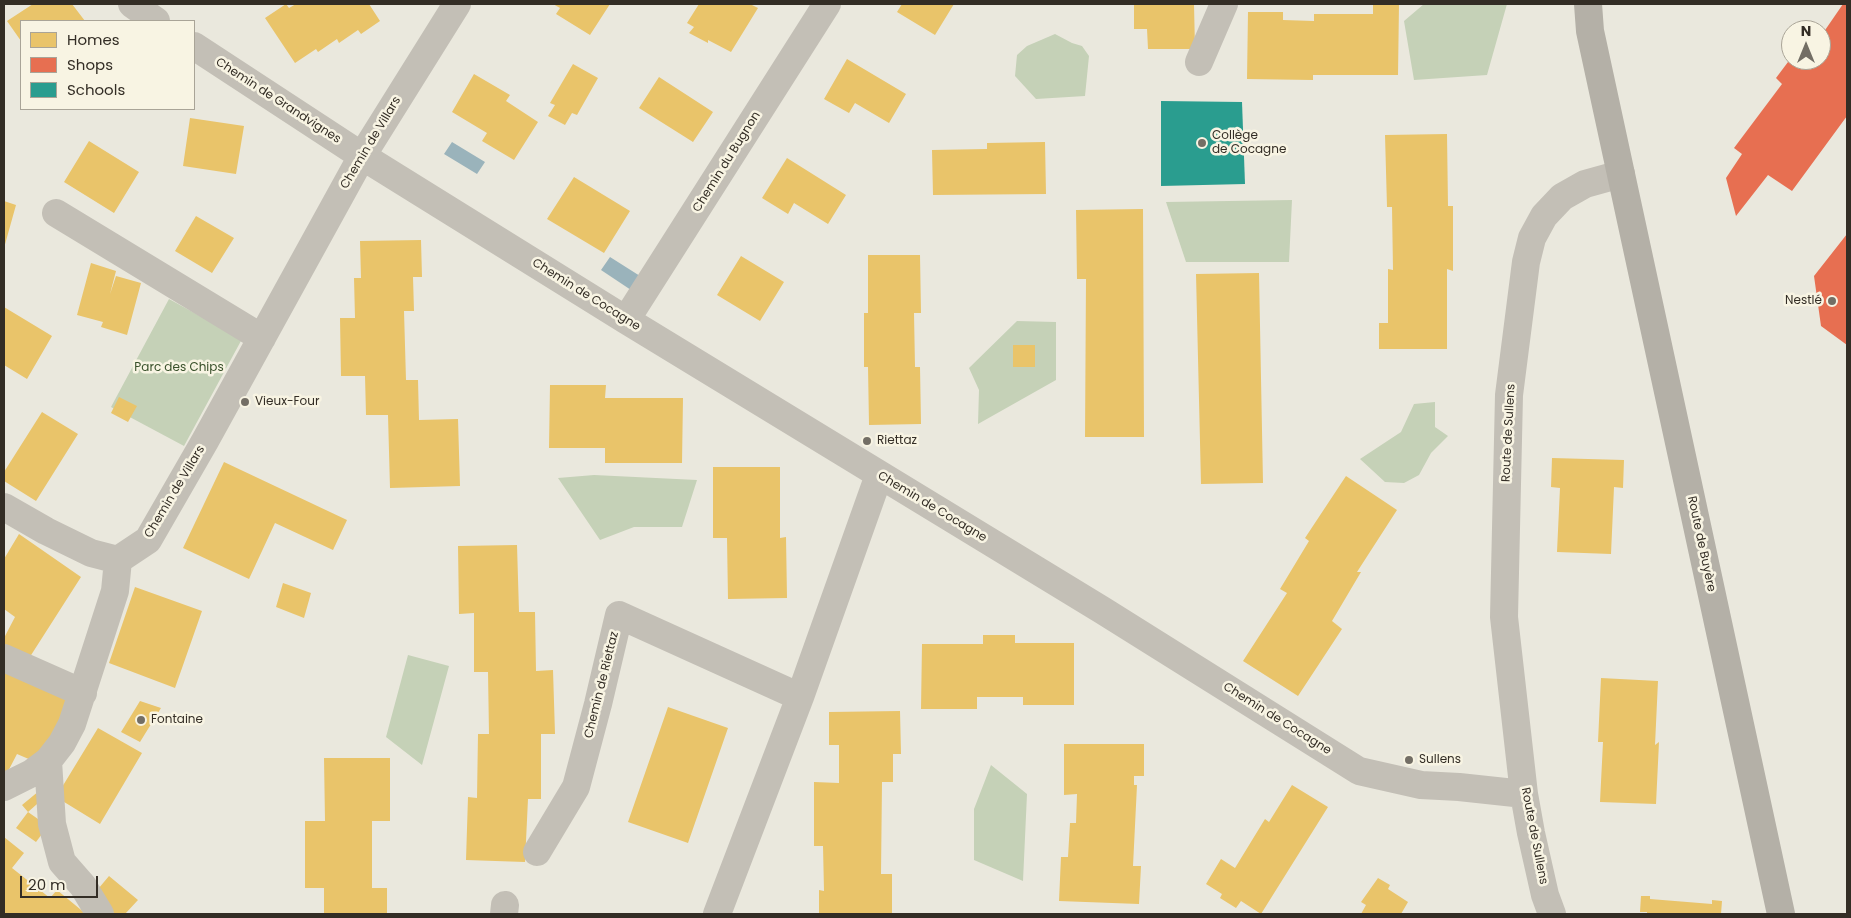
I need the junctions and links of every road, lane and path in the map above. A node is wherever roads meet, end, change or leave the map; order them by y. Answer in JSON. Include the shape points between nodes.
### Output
{"nodes":[{"id":1,"x":132,"y":4,"type":"edge"},
{"id":2,"x":457,"y":4,"type":"edge"},
{"id":3,"x":828,"y":4,"type":"edge"},
{"id":4,"x":1224,"y":4,"type":"edge"},
{"id":5,"x":1588,"y":4,"type":"edge"},
{"id":6,"x":155,"y":20,"type":"edge"},
{"id":7,"x":195,"y":47,"type":"edge"},
{"id":8,"x":1199,"y":62,"type":"dead end"},
{"id":9,"x":362,"y":156,"type":"junction"},
{"id":10,"x":1621,"y":174,"type":"junction"},
{"id":11,"x":56,"y":213,"type":"dead end"},
{"id":12,"x":626,"y":320,"type":"junction"},
{"id":13,"x":262,"y":338,"type":"junction"},
{"id":14,"x":879,"y":475,"type":"junction"},
{"id":15,"x":4,"y":506,"type":"edge"},
{"id":16,"x":118,"y":560,"type":"junction"},
{"id":17,"x":4,"y":658,"type":"edge"},
{"id":18,"x":83,"y":693,"type":"junction"},
{"id":19,"x":800,"y":696,"type":"junction"},
{"id":20,"x":48,"y":761,"type":"junction"},
{"id":21,"x":4,"y":787,"type":"edge"},
{"id":22,"x":1524,"y":794,"type":"junction"},
{"id":23,"x":537,"y":852,"type":"dead end"},
{"id":24,"x":100,"y":914,"type":"edge"},
{"id":25,"x":717,"y":914,"type":"edge"},
{"id":26,"x":1552,"y":914,"type":"edge"},
{"id":27,"x":1781,"y":914,"type":"edge"}],
"edges":[{"from":1,"to":6,"type":"street"},
{"from":2,"to":9,"type":"street","name":"Chemin de Villars"},
{"from":3,"to":12,"type":"street","name":"Chemin du Bugnon"},
{"from":4,"to":8,"type":"street"},
{"from":5,"to":10,"type":"main road","via":[[1590,30]]},
{"from":7,"to":9,"type":"street","name":"Chemin de Grandvignes"},
{"from":9,"to":12,"type":"street","name":"Chemin de Cocagne"},
{"from":9,"to":13,"type":"street","name":"Chemin de Villars"},
{"from":10,"to":22,"type":"street","name":"Route de Sullens","via":[[1585,184],[1562,198],[1544,216],[1532,238],[1526,262],[1509,396],[1504,617]]},
{"from":10,"to":27,"type":"main road","name":"Route de Buyère"},
{"from":11,"to":13,"type":"street"},
{"from":12,"to":14,"type":"street","name":"Chemin de Cocagne"},
{"from":13,"to":16,"type":"street","name":"Chemin de Villars","via":[[148,540]]},
{"from":14,"to":19,"type":"street"},
{"from":14,"to":22,"type":"street","name":"Chemin de Cocagne","via":[[1359,771],[1420,785]]},
{"from":15,"to":16,"type":"street","via":[[91,553]]},
{"from":16,"to":18,"type":"street","via":[[115,591]]},
{"from":17,"to":18,"type":"street"},
{"from":18,"to":20,"type":"street","via":[[72,724]]},
{"from":19,"to":23,"type":"street","name":"Chemin de Riettaz","via":[[619,615],[576,787]]},
{"from":19,"to":25,"type":"street"},
{"from":20,"to":21,"type":"street"},
{"from":20,"to":24,"type":"street","via":[[52,824],[62,862],[83,886]]},
{"from":22,"to":26,"type":"street","name":"Route de Sullens"}]}
